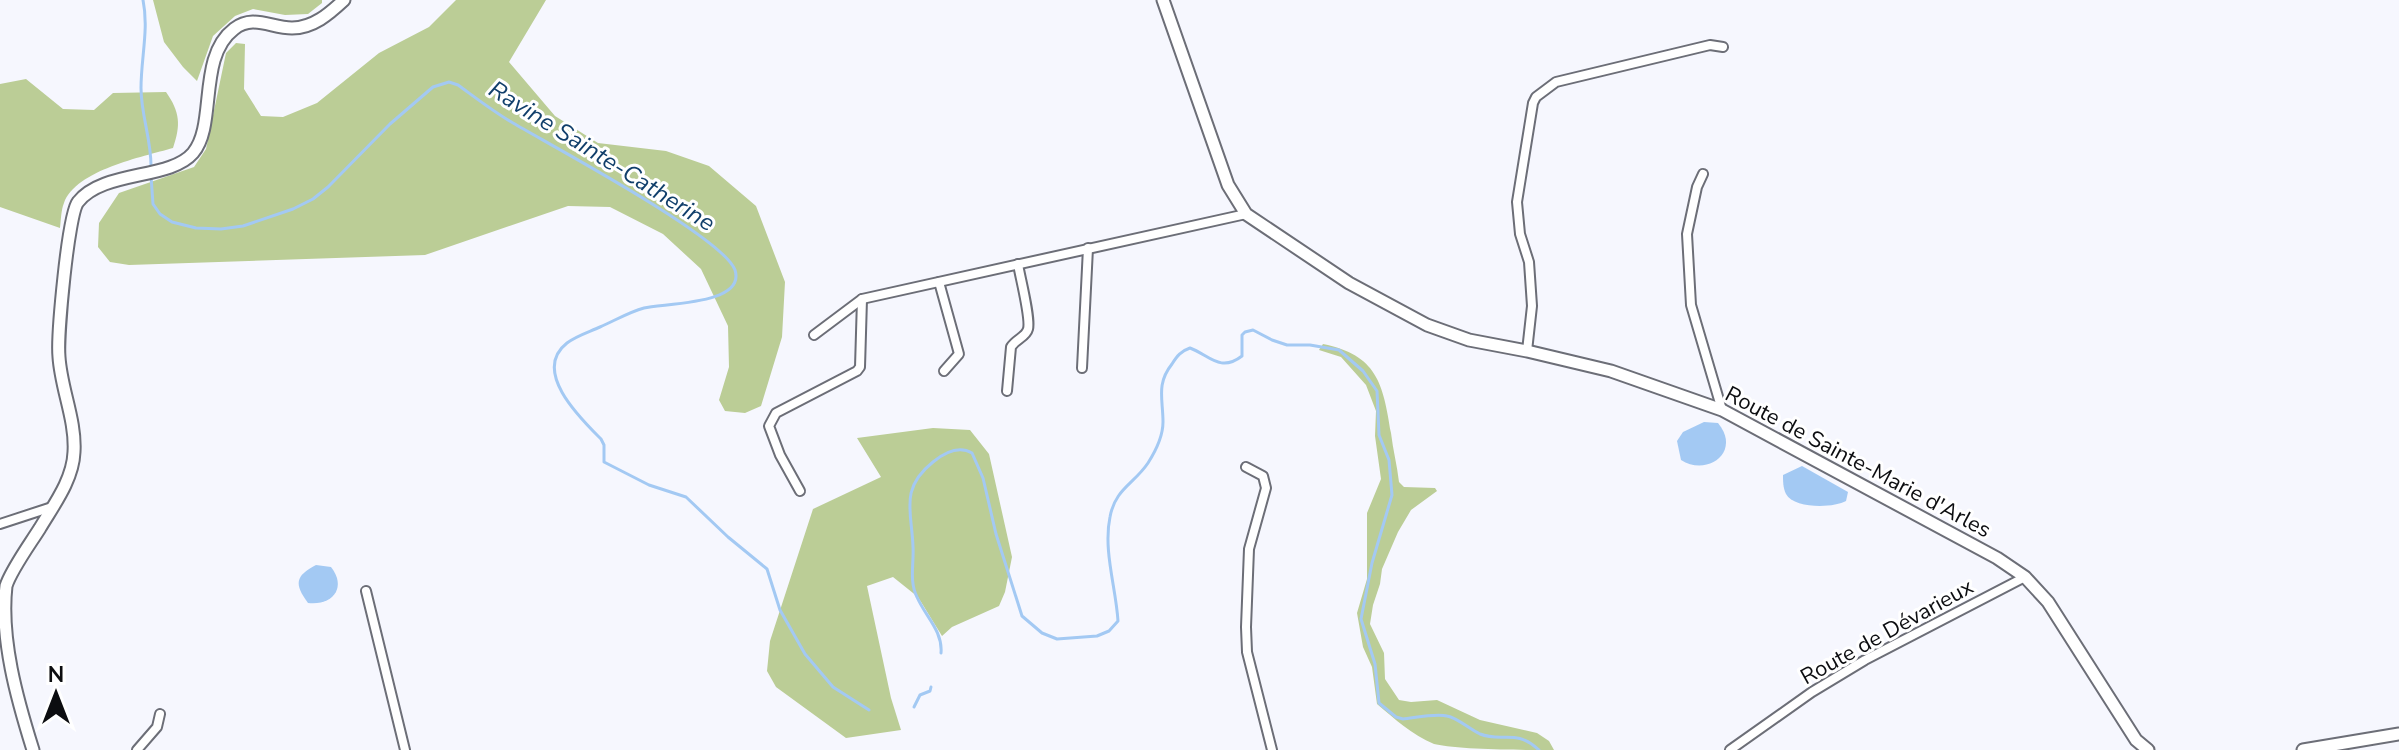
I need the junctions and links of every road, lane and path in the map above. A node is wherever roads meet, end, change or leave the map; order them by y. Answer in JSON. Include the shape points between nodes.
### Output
{"nodes":[{"id":1,"x":344,"y":0,"type":"edge"},
{"id":2,"x":1163,"y":0,"type":"edge"},
{"id":3,"x":1723,"y":47,"type":"dead end"},
{"id":4,"x":1703,"y":174,"type":"dead end"},
{"id":5,"x":1246,"y":214,"type":"junction"},
{"id":6,"x":1088,"y":248,"type":"junction"},
{"id":7,"x":1018,"y":264,"type":"junction"},
{"id":8,"x":939,"y":282,"type":"junction"},
{"id":9,"x":862,"y":299,"type":"junction"},
{"id":10,"x":814,"y":335,"type":"dead end"},
{"id":11,"x":1527,"y":351,"type":"junction"},
{"id":12,"x":1082,"y":368,"type":"dead end"},
{"id":13,"x":944,"y":371,"type":"dead end"},
{"id":14,"x":1007,"y":391,"type":"dead end"},
{"id":15,"x":1722,"y":410,"type":"junction"},
{"id":16,"x":1246,"y":467,"type":"dead end"},
{"id":17,"x":800,"y":491,"type":"dead end"},
{"id":18,"x":53,"y":507,"type":"junction"},
{"id":19,"x":0,"y":524,"type":"edge"},
{"id":20,"x":2025,"y":577,"type":"junction"},
{"id":21,"x":366,"y":591,"type":"dead end"},
{"id":22,"x":160,"y":714,"type":"dead end"},
{"id":23,"x":2399,"y":734,"type":"edge"},
{"id":24,"x":33,"y":750,"type":"edge"},
{"id":25,"x":137,"y":750,"type":"edge"},
{"id":26,"x":405,"y":750,"type":"edge"},
{"id":27,"x":1272,"y":750,"type":"edge"},
{"id":28,"x":1730,"y":750,"type":"edge"},
{"id":29,"x":2148,"y":750,"type":"edge"},
{"id":30,"x":2303,"y":750,"type":"edge"}],
"edges":[{"from":1,"to":18,"type":"main road","via":[[310,24],[287,28],[259,21],[235,28],[219,49],[198,145],[191,155],[114,181],[78,202],[71,221],[58,346],[74,453]]},
{"from":2,"to":5,"type":"main road","name":"Route de Sainte-Marie d'Arles","via":[[1228,185]]},
{"from":3,"to":11,"type":"street","via":[[1710,45],[1556,82],[1536,97],[1517,202],[1532,306]]},
{"from":4,"to":15,"type":"street","via":[[1687,234],[1691,305]]},
{"from":5,"to":6,"type":"street"},
{"from":5,"to":11,"type":"main road","name":"Route de Sainte-Marie d'Arles","via":[[1349,283],[1427,325]]},
{"from":6,"to":7,"type":"street"},
{"from":6,"to":12,"type":"street"},
{"from":7,"to":8,"type":"street"},
{"from":7,"to":14,"type":"street","via":[[1029,325],[1011,347]]},
{"from":8,"to":9,"type":"street"},
{"from":8,"to":13,"type":"street","via":[[959,354]]},
{"from":9,"to":10,"type":"street"},
{"from":9,"to":17,"type":"street","via":[[857,371],[782,409],[770,421],[780,455]]},
{"from":11,"to":15,"type":"main road","name":"Route de Sainte-Marie d'Arles","via":[[1611,371]]},
{"from":15,"to":20,"type":"main road","name":"Route de Sainte-Marie d'Arles"},
{"from":16,"to":27,"type":"street","via":[[1263,476],[1266,488],[1249,549],[1246,627],[1247,652]]},
{"from":18,"to":19,"type":"street"},
{"from":18,"to":24,"type":"main road","via":[[6,584],[0,624],[8,671]]},
{"from":20,"to":28,"type":"street","name":"Route de Dévarieux","via":[[1865,660]]},
{"from":20,"to":29,"type":"main road","name":"Route de Sainte-Marie d'Arles","via":[[2048,602],[2136,740]]},
{"from":21,"to":26,"type":"street"},
{"from":22,"to":25,"type":"street","via":[[157,727]]},
{"from":23,"to":30,"type":"main road"}]}
